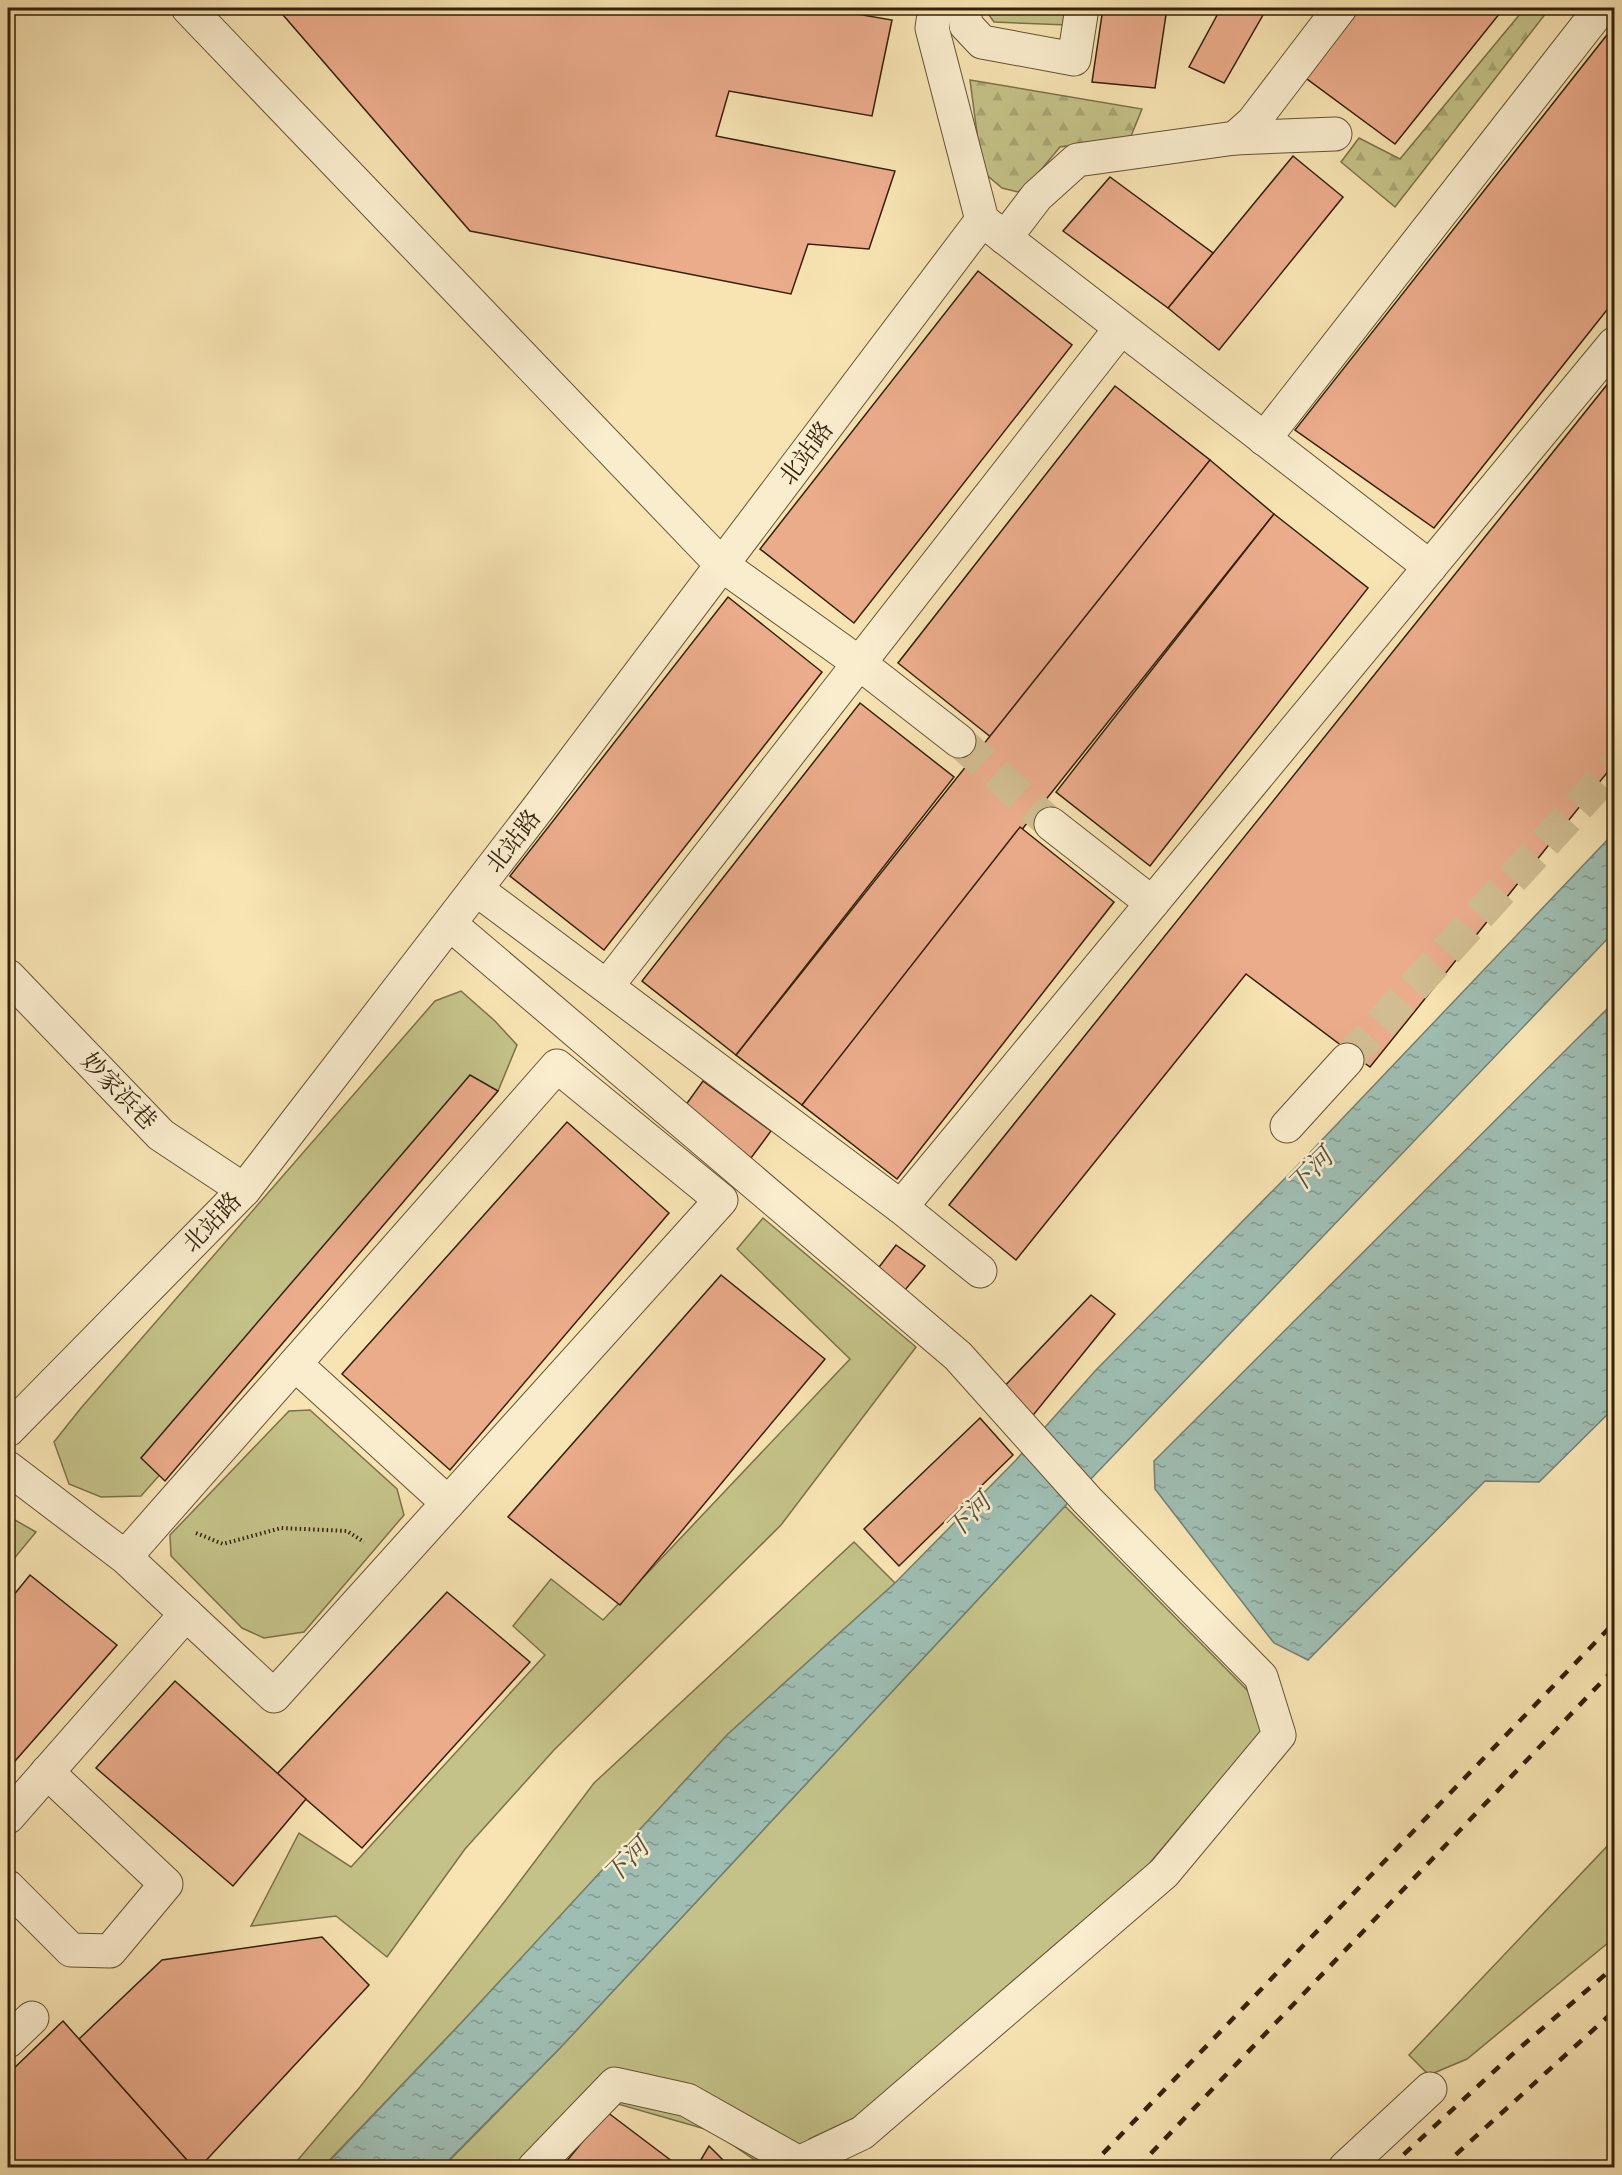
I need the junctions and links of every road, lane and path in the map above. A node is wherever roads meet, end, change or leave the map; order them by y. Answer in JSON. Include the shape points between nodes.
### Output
{"nodes":[{"id":1,"x":188,"y":8,"type":"edge"},
{"id":2,"x":935,"y":8,"type":"edge"},
{"id":3,"x":964,"y":8,"type":"edge"},
{"id":4,"x":1082,"y":8,"type":"edge"},
{"id":5,"x":1341,"y":8,"type":"edge"},
{"id":6,"x":1601,"y":8,"type":"edge"},
{"id":7,"x":1335,"y":134,"type":"dead end"},
{"id":8,"x":1235,"y":138,"type":"junction"},
{"id":9,"x":993,"y":229,"type":"junction"},
{"id":10,"x":1121,"y":328,"type":"junction"},
{"id":11,"x":1614,"y":344,"type":"edge"},
{"id":12,"x":1264,"y":439,"type":"junction"},
{"id":13,"x":722,"y":565,"type":"junction"},
{"id":14,"x":1430,"y":567,"type":"junction"},
{"id":15,"x":859,"y":663,"type":"junction"},
{"id":16,"x":959,"y":741,"type":"tunnel mouth"},
{"id":17,"x":1052,"y":824,"type":"tunnel mouth"},
{"id":18,"x":476,"y":889,"type":"junction"},
{"id":19,"x":1152,"y":903,"type":"junction"},
{"id":20,"x":450,"y":924,"type":"junction"},
{"id":21,"x":8,"y":976,"type":"edge"},
{"id":22,"x":607,"y":986,"type":"junction"},
{"id":23,"x":1347,"y":1060,"type":"tunnel mouth"},
{"id":24,"x":1287,"y":1126,"type":"dead end"},
{"id":25,"x":244,"y":1190,"type":"junction"},
{"id":26,"x":901,"y":1207,"type":"junction"},
{"id":27,"x":980,"y":1271,"type":"dead end"},
{"id":28,"x":295,"y":1364,"type":"junction"},
{"id":29,"x":8,"y":1430,"type":"edge"},
{"id":30,"x":8,"y":1468,"type":"edge"},
{"id":31,"x":448,"y":1503,"type":"junction"},
{"id":32,"x":159,"y":1518,"type":"junction"},
{"id":33,"x":125,"y":1557,"type":"junction"},
{"id":34,"x":394,"y":1563,"type":"junction"},
{"id":35,"x":186,"y":1614,"type":"junction"},
{"id":36,"x":46,"y":1772,"type":"junction"},
{"id":37,"x":8,"y":1817,"type":"edge"},
{"id":38,"x":8,"y":1887,"type":"edge"},
{"id":39,"x":32,"y":2018,"type":"dead end"},
{"id":40,"x":8,"y":2041,"type":"edge"},
{"id":41,"x":1430,"y":2089,"type":"dead end"},
{"id":42,"x":534,"y":2168,"type":"edge"},
{"id":43,"x":1345,"y":2168,"type":"edge"}],
"edges":[{"from":1,"to":13,"type":"street"},
{"from":2,"to":9,"type":"street","via":[[933,28]]},
{"from":3,"to":4,"type":"street","via":[[966,25],[982,42],[1074,59]]},
{"from":5,"to":8,"type":"street","via":[[1253,122]]},
{"from":6,"to":12,"type":"street"},
{"from":7,"to":8,"type":"street","name":"北站路"},
{"from":8,"to":9,"type":"street","name":"北站路","via":[[1077,160]]},
{"from":9,"to":10,"type":"street"},
{"from":9,"to":13,"type":"street","name":"北站路"},
{"from":10,"to":12,"type":"street"},
{"from":10,"to":15,"type":"street"},
{"from":11,"to":14,"type":"street"},
{"from":12,"to":14,"type":"street"},
{"from":13,"to":15,"type":"street"},
{"from":13,"to":18,"type":"street","name":"北站路"},
{"from":14,"to":19,"type":"street"},
{"from":15,"to":16,"type":"street"},
{"from":15,"to":22,"type":"street"},
{"from":17,"to":19,"type":"street"},
{"from":18,"to":20,"type":"street","name":"北站路"},
{"from":18,"to":22,"type":"street"},
{"from":19,"to":26,"type":"street"},
{"from":20,"to":25,"type":"street","name":"北站路"},
{"from":20,"to":42,"type":"street","via":[[958,1356],[1087,1500],[1261,1677],[1279,1736],[1164,1873],[862,2133],[799,2163],[687,2100],[615,2084]]},
{"from":21,"to":25,"type":"street","name":"妙家浜巷","via":[[161,1135]]},
{"from":22,"to":26,"type":"street"},
{"from":23,"to":24,"type":"street"},
{"from":25,"to":29,"type":"street","name":"北站路"},
{"from":26,"to":27,"type":"street"},
{"from":28,"to":31,"type":"street"},
{"from":28,"to":31,"type":"street","via":[[557,1066],[721,1200]]},
{"from":28,"to":32,"type":"street"},
{"from":30,"to":33,"type":"street"},
{"from":31,"to":34,"type":"street"},
{"from":32,"to":33,"type":"street"},
{"from":32,"to":34,"type":"path","via":[[223,1544],[281,1528],[347,1531]]},
{"from":33,"to":35,"type":"street"},
{"from":34,"to":35,"type":"street","via":[[274,1696]]},
{"from":35,"to":36,"type":"street"},
{"from":36,"to":37,"type":"street"},
{"from":36,"to":38,"type":"street","via":[[166,1884],[110,1951],[71,1950]]},
{"from":39,"to":40,"type":"street"},
{"from":41,"to":43,"type":"street"}]}
